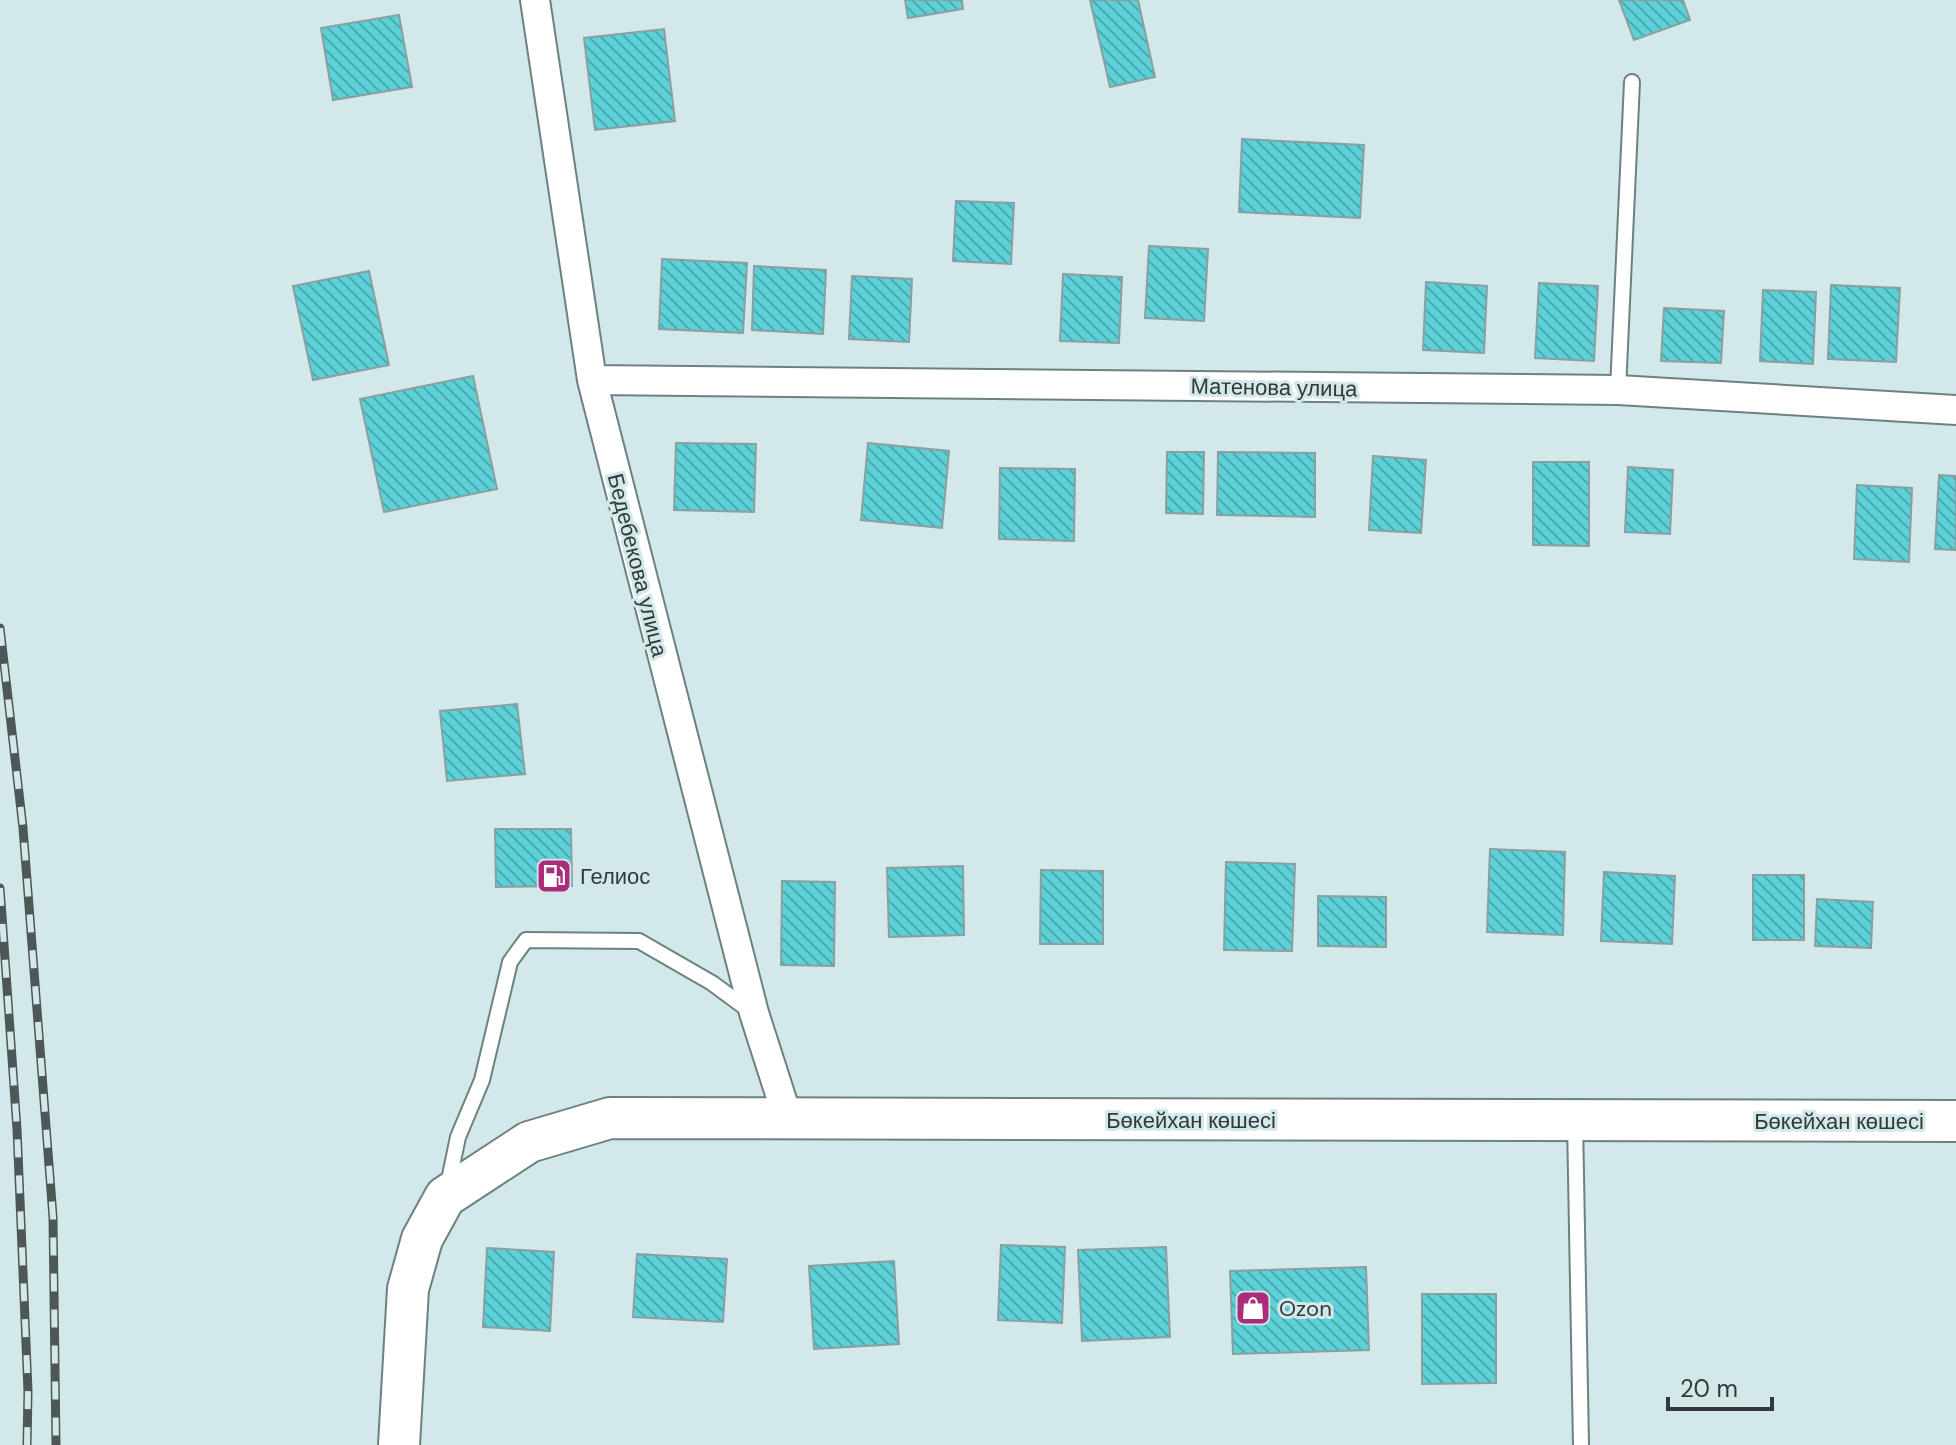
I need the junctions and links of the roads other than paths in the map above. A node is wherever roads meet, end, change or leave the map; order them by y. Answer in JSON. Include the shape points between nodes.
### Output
{"nodes":[{"id":1,"x":535,"y":0,"type":"edge"},
{"id":2,"x":1632,"y":82,"type":"dead end"},
{"id":3,"x":592,"y":380,"type":"junction"},
{"id":4,"x":1618,"y":390,"type":"junction"},
{"id":5,"x":1956,"y":410,"type":"edge"},
{"id":6,"x":754,"y":1013,"type":"junction"},
{"id":7,"x":788,"y":1119,"type":"junction"},
{"id":8,"x":1575,"y":1121,"type":"junction"},
{"id":9,"x":1956,"y":1121,"type":"edge"},
{"id":10,"x":445,"y":1197,"type":"junction"},
{"id":11,"x":399,"y":1445,"type":"edge"},
{"id":12,"x":1581,"y":1445,"type":"edge"}],
"edges":[{"from":1,"to":3,"type":"street","name":"Бедебекова улица"},
{"from":2,"to":4,"type":"lane"},
{"from":3,"to":4,"type":"street","name":"Матенова улица"},
{"from":3,"to":6,"type":"street","name":"Бедебекова улица"},
{"from":4,"to":5,"type":"street","name":"Матенова улица"},
{"from":6,"to":7,"type":"street","name":"Бедебекова улица"},
{"from":6,"to":10,"type":"lane","via":[[639,941],[526,940],[510,962],[482,1080],[458,1137]]},
{"from":7,"to":8,"type":"street","name":"Бөкейхан көшесі"},
{"from":7,"to":10,"type":"street","name":"Бөкейхан көшесі","via":[[610,1118],[529,1142]]},
{"from":8,"to":9,"type":"street","name":"Бөкейхан көшесі"},
{"from":8,"to":12,"type":"lane"},
{"from":10,"to":11,"type":"street","via":[[422,1239],[408,1289]]}]}
